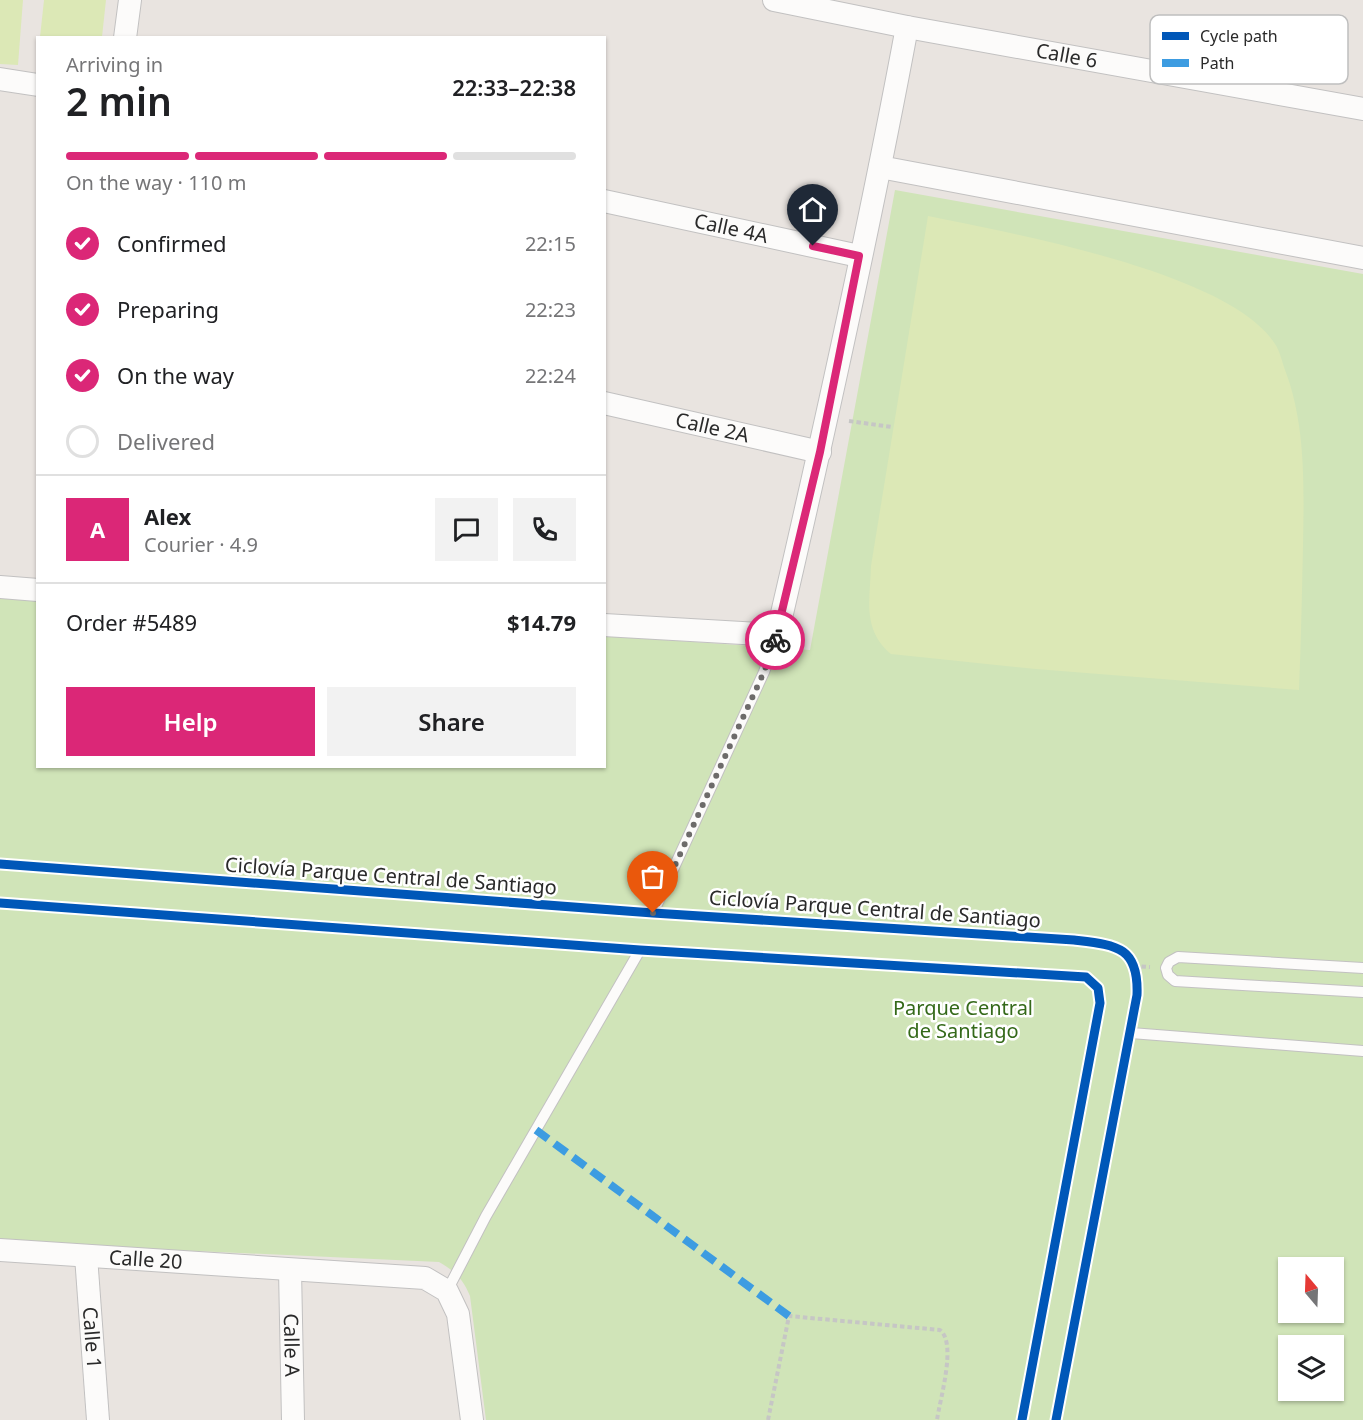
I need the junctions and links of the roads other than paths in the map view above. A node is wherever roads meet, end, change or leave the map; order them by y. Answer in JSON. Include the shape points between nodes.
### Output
{"nodes":[{"id":1,"x":130,"y":0,"type":"edge"},
{"id":2,"x":774,"y":0,"type":"edge"},
{"id":3,"x":907,"y":27,"type":"junction"},
{"id":4,"x":125,"y":36,"type":"edge"},
{"id":5,"x":1150,"y":71,"type":"edge"},
{"id":6,"x":0,"y":80,"type":"edge"},
{"id":7,"x":1224,"y":84,"type":"edge"},
{"id":8,"x":36,"y":85,"type":"edge"},
{"id":9,"x":1363,"y":109,"type":"edge"},
{"id":10,"x":880,"y":167,"type":"junction"},
{"id":11,"x":606,"y":201,"type":"edge"},
{"id":12,"x":859,"y":256,"type":"junction"},
{"id":13,"x":1363,"y":258,"type":"edge"},
{"id":14,"x":606,"y":403,"type":"edge"},
{"id":15,"x":820,"y":452,"type":"junction"},
{"id":16,"x":0,"y":587,"type":"edge"},
{"id":17,"x":36,"y":590,"type":"edge"},
{"id":18,"x":606,"y":625,"type":"edge"},
{"id":19,"x":777,"y":635,"type":"junction"},
{"id":20,"x":653,"y":913,"type":"dead end"},
{"id":21,"x":640,"y":950,"type":"dead end"},
{"id":22,"x":1363,"y":968,"type":"edge"},
{"id":23,"x":1363,"y":992,"type":"edge"},
{"id":24,"x":1131,"y":1033,"type":"dead end"},
{"id":25,"x":1363,"y":1051,"type":"edge"},
{"id":26,"x":0,"y":1250,"type":"edge"},
{"id":27,"x":86,"y":1256,"type":"junction"},
{"id":28,"x":291,"y":1270,"type":"junction"},
{"id":29,"x":447,"y":1291,"type":"junction"},
{"id":30,"x":98,"y":1420,"type":"edge"},
{"id":31,"x":292,"y":1420,"type":"edge"},
{"id":32,"x":472,"y":1420,"type":"edge"}],
"edges":[{"from":1,"to":4,"type":"street"},
{"from":2,"to":3,"type":"street","name":"Calle 6"},
{"from":3,"to":5,"type":"street","name":"Calle 6"},
{"from":3,"to":10,"type":"street"},
{"from":6,"to":8,"type":"street"},
{"from":7,"to":9,"type":"street","name":"Calle 6"},
{"from":10,"to":12,"type":"street"},
{"from":10,"to":13,"type":"street"},
{"from":11,"to":12,"type":"street","name":"Calle 4A"},
{"from":12,"to":15,"type":"street"},
{"from":14,"to":15,"type":"street","name":"Calle 2A"},
{"from":15,"to":19,"type":"street"},
{"from":16,"to":17,"type":"street"},
{"from":18,"to":19,"type":"street"},
{"from":19,"to":20,"type":"lane","via":[[764,672]]},
{"from":21,"to":29,"type":"lane","via":[[486,1216]]},
{"from":22,"to":23,"type":"lane","via":[[1178,957],[1166,968],[1175,981]]},
{"from":24,"to":25,"type":"lane"},
{"from":26,"to":27,"type":"street","name":"Calle 20"},
{"from":27,"to":28,"type":"street","name":"Calle 20"},
{"from":27,"to":30,"type":"street","name":"Calle 1"},
{"from":28,"to":29,"type":"street","name":"Calle 20","via":[[425,1278]]},
{"from":28,"to":31,"type":"street","name":"Calle A"},
{"from":29,"to":32,"type":"street","via":[[458,1314]]}]}
